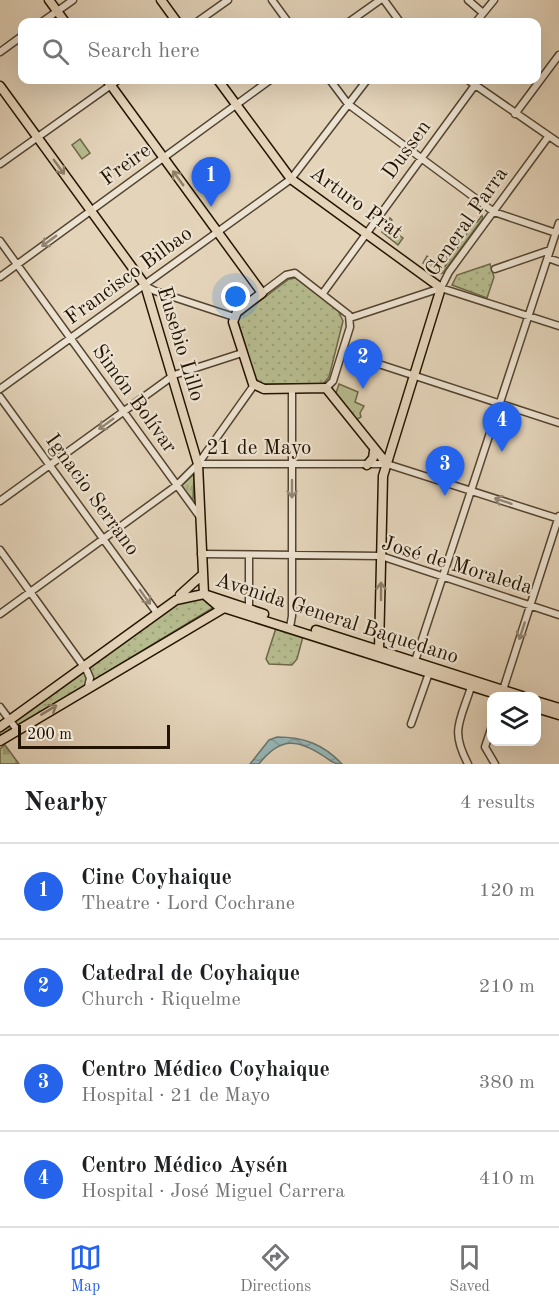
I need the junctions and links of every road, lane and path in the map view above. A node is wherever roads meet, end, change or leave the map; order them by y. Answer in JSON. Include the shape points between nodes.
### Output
{"nodes":[{"id":1,"x":49,"y":0,"type":"edge"},
{"id":2,"x":73,"y":0,"type":"edge"},
{"id":3,"x":161,"y":0,"type":"edge"},
{"id":4,"x":228,"y":0,"type":"edge"},
{"id":5,"x":272,"y":0,"type":"edge"},
{"id":6,"x":382,"y":0,"type":"edge"},
{"id":7,"x":468,"y":0,"type":"edge"},
{"id":8,"x":494,"y":0,"type":"edge"},
{"id":9,"x":57,"y":11,"type":"junction"},
{"id":10,"x":483,"y":13,"type":"junction"},
{"id":11,"x":47,"y":18,"type":"edge"},
{"id":12,"x":62,"y":18,"type":"edge"},
{"id":13,"x":174,"y":18,"type":"edge"},
{"id":14,"x":203,"y":18,"type":"edge"},
{"id":15,"x":285,"y":18,"type":"edge"},
{"id":16,"x":355,"y":18,"type":"edge"},
{"id":17,"x":397,"y":18,"type":"edge"},
{"id":18,"x":479,"y":18,"type":"edge"},
{"id":19,"x":18,"y":39,"type":"edge"},
{"id":20,"x":0,"y":52,"type":"edge"},
{"id":21,"x":559,"y":55,"type":"edge"},
{"id":22,"x":541,"y":79,"type":"edge"},
{"id":23,"x":108,"y":84,"type":"edge"},
{"id":24,"x":114,"y":84,"type":"edge"},
{"id":25,"x":221,"y":84,"type":"edge"},
{"id":26,"x":265,"y":84,"type":"edge"},
{"id":27,"x":333,"y":84,"type":"edge"},
{"id":28,"x":364,"y":84,"type":"edge"},
{"id":29,"x":537,"y":84,"type":"edge"},
{"id":30,"x":475,"y":85,"type":"joint"},
{"id":31,"x":0,"y":86,"type":"edge"},
{"id":32,"x":348,"y":104,"type":"junction"},
{"id":33,"x":236,"y":105,"type":"junction"},
{"id":34,"x":515,"y":114,"type":"junction"},
{"id":35,"x":37,"y":137,"type":"junction"},
{"id":36,"x":548,"y":137,"type":"junction"},
{"id":37,"x":559,"y":143,"type":"edge"},
{"id":38,"x":164,"y":158,"type":"junction"},
{"id":39,"x":421,"y":159,"type":"junction"},
{"id":40,"x":0,"y":164,"type":"edge"},
{"id":41,"x":291,"y":179,"type":"junction"},
{"id":42,"x":91,"y":211,"type":"junction"},
{"id":43,"x":494,"y":212,"type":"junction"},
{"id":44,"x":559,"y":223,"type":"edge"},
{"id":45,"x":368,"y":232,"type":"junction"},
{"id":46,"x":218,"y":233,"type":"junction"},
{"id":47,"x":556,"y":233,"type":"junction"},
{"id":48,"x":0,"y":241,"type":"edge"},
{"id":49,"x":550,"y":250,"type":"junction"},
{"id":50,"x":548,"y":258,"type":"junction"},
{"id":51,"x":559,"y":262,"type":"edge"},
{"id":52,"x":17,"y":264,"type":"junction"},
{"id":53,"x":495,"y":269,"type":"dead end"},
{"id":54,"x":0,"y":277,"type":"edge"},
{"id":55,"x":144,"y":285,"type":"junction"},
{"id":56,"x":441,"y":288,"type":"junction"},
{"id":57,"x":262,"y":293,"type":"junction"},
{"id":58,"x":323,"y":293,"type":"junction"},
{"id":59,"x":530,"y":316,"type":"junction"},
{"id":60,"x":234,"y":317,"type":"junction"},
{"id":61,"x":350,"y":318,"type":"junction"},
{"id":62,"x":559,"y":326,"type":"edge"},
{"id":63,"x":70,"y":339,"type":"junction"},
{"id":64,"x":342,"y":352,"type":"junction"},
{"id":65,"x":243,"y":353,"type":"junction"},
{"id":66,"x":414,"y":375,"type":"junction"},
{"id":67,"x":170,"y":377,"type":"junction"},
{"id":68,"x":254,"y":385,"type":"junction"},
{"id":69,"x":0,"y":388,"type":"edge"},
{"id":70,"x":326,"y":388,"type":"junction"},
{"id":71,"x":292,"y":389,"type":"junction"},
{"id":72,"x":0,"y":396,"type":"edge"},
{"id":73,"x":501,"y":403,"type":"junction"},
{"id":74,"x":123,"y":412,"type":"junction"},
{"id":75,"x":559,"y":423,"type":"edge"},
{"id":76,"x":374,"y":451,"type":"junction"},
{"id":77,"x":198,"y":464,"type":"junction"},
{"id":78,"x":292,"y":464,"type":"junction"},
{"id":79,"x":387,"y":464,"type":"junction"},
{"id":80,"x":49,"y":465,"type":"junction"},
{"id":81,"x":367,"y":465,"type":"junction"},
{"id":82,"x":176,"y":486,"type":"junction"},
{"id":83,"x":472,"y":491,"type":"junction"},
{"id":84,"x":0,"y":501,"type":"edge"},
{"id":85,"x":200,"y":517,"type":"junction"},
{"id":86,"x":559,"y":517,"type":"edge"},
{"id":87,"x":103,"y":539,"type":"junction"},
{"id":88,"x":0,"y":550,"type":"edge"},
{"id":89,"x":201,"y":554,"type":"junction"},
{"id":90,"x":249,"y":555,"type":"junction"},
{"id":91,"x":292,"y":555,"type":"junction"},
{"id":92,"x":381,"y":556,"type":"junction"},
{"id":93,"x":201,"y":575,"type":"junction"},
{"id":94,"x":443,"y":577,"type":"junction"},
{"id":95,"x":30,"y":592,"type":"junction"},
{"id":96,"x":204,"y":594,"type":"junction"},
{"id":97,"x":172,"y":602,"type":"junction"},
{"id":98,"x":530,"y":605,"type":"junction"},
{"id":99,"x":224,"y":608,"type":"junction"},
{"id":100,"x":249,"y":609,"type":"junction"},
{"id":101,"x":157,"y":613,"type":"junction"},
{"id":102,"x":0,"y":614,"type":"edge"},
{"id":103,"x":559,"y":615,"type":"edge"},
{"id":104,"x":290,"y":625,"type":"junction"},
{"id":105,"x":375,"y":652,"type":"junction"},
{"id":106,"x":414,"y":665,"type":"junction"},
{"id":107,"x":83,"y":666,"type":"junction"},
{"id":108,"x":429,"y":673,"type":"junction"},
{"id":109,"x":88,"y":687,"type":"junction"},
{"id":110,"x":471,"y":687,"type":"junction"},
{"id":111,"x":490,"y":692,"type":"edge"},
{"id":112,"x":492,"y":692,"type":"edge"},
{"id":113,"x":502,"y":692,"type":"edge"},
{"id":114,"x":541,"y":702,"type":"edge"},
{"id":115,"x":0,"y":707,"type":"edge"},
{"id":116,"x":559,"y":708,"type":"edge"},
{"id":117,"x":541,"y":709,"type":"edge"},
{"id":118,"x":559,"y":715,"type":"edge"},
{"id":119,"x":9,"y":720,"type":"junction"},
{"id":120,"x":411,"y":724,"type":"dead end"},
{"id":121,"x":0,"y":727,"type":"edge"},
{"id":122,"x":16,"y":730,"type":"junction"},
{"id":123,"x":0,"y":741,"type":"edge"},
{"id":124,"x":487,"y":741,"type":"edge"},
{"id":125,"x":468,"y":764,"type":"edge"},
{"id":126,"x":495,"y":764,"type":"edge"}],
"edges":[{"from":1,"to":9,"type":"main road"},
{"from":2,"to":9,"type":"street"},
{"from":3,"to":13,"type":"main road"},
{"from":4,"to":14,"type":"street"},
{"from":5,"to":15,"type":"street"},
{"from":6,"to":16,"type":"street"},
{"from":6,"to":17,"type":"street"},
{"from":7,"to":10,"type":"street"},
{"from":8,"to":10,"type":"street"},
{"from":9,"to":11,"type":"street"},
{"from":9,"to":12,"type":"main road"},
{"from":10,"to":18,"type":"street"},
{"from":19,"to":20,"type":"street"},
{"from":21,"to":22,"type":"street"},
{"from":23,"to":35,"type":"street"},
{"from":24,"to":38,"type":"main road"},
{"from":25,"to":33,"type":"main road","name":"Arturo Prat"},
{"from":26,"to":33,"type":"street","name":"Freire"},
{"from":27,"to":32,"type":"street"},
{"from":28,"to":32,"type":"street","name":"Francisco Bilbao"},
{"from":29,"to":34,"type":"street"},
{"from":30,"to":34,"type":"street"},
{"from":30,"to":39,"type":"street","name":"Dussen"},
{"from":31,"to":35,"type":"main road","name":"Eusebio Lillo"},
{"from":32,"to":39,"type":"street"},
{"from":32,"to":41,"type":"street","name":"Francisco Bilbao"},
{"from":33,"to":38,"type":"street","name":"Freire"},
{"from":33,"to":41,"type":"main road","name":"Arturo Prat"},
{"from":34,"to":36,"type":"street"},
{"from":35,"to":40,"type":"street"},
{"from":35,"to":42,"type":"main road","name":"Eusebio Lillo","one_way":true},
{"from":36,"to":37,"type":"street"},
{"from":36,"to":43,"type":"street","name":"General Parra"},
{"from":38,"to":42,"type":"street","name":"Freire"},
{"from":46,"to":38,"type":"main road","one_way":true},
{"from":39,"to":43,"type":"street"},
{"from":39,"to":45,"type":"street","name":"Dussen"},
{"from":41,"to":45,"type":"main road","name":"Arturo Prat"},
{"from":41,"to":46,"type":"street","name":"Francisco Bilbao"},
{"from":42,"to":52,"type":"street","name":"Freire","one_way":true},
{"from":42,"to":55,"type":"main road","name":"Eusebio Lillo"},
{"from":43,"to":47,"type":"street"},
{"from":43,"to":56,"type":"street","name":"General Parra"},
{"from":44,"to":47,"type":"street"},
{"from":45,"to":56,"type":"main road","name":"Arturo Prat"},
{"from":45,"to":58,"type":"street","name":"Dussen"},
{"from":46,"to":55,"type":"street","name":"Francisco Bilbao"},
{"from":46,"to":57,"type":"main road"},
{"from":47,"to":49,"type":"street"},
{"from":48,"to":52,"type":"street","name":"Simón Bolívar"},
{"from":49,"to":50,"type":"street"},
{"from":49,"to":53,"type":"street"},
{"from":50,"to":51,"type":"street"},
{"from":50,"to":59,"type":"street"},
{"from":52,"to":54,"type":"street","name":"Freire"},
{"from":52,"to":63,"type":"street","name":"Simón Bolívar"},
{"from":55,"to":60,"type":"street"},
{"from":55,"to":63,"type":"street","name":"Francisco Bilbao"},
{"from":55,"to":67,"type":"main road","name":"Eusebio Lillo"},
{"from":56,"to":59,"type":"street"},
{"from":56,"to":61,"type":"street"},
{"from":56,"to":66,"type":"main road","name":"General Parra"},
{"from":57,"to":58,"type":"street","via":[[294,273]]},
{"from":57,"to":60,"type":"main road"},
{"from":58,"to":61,"type":"street"},
{"from":59,"to":62,"type":"street"},
{"from":59,"to":73,"type":"street"},
{"from":60,"to":65,"type":"main road"},
{"from":61,"to":64,"type":"street"},
{"from":63,"to":69,"type":"street","name":"Francisco Bilbao"},
{"from":63,"to":74,"type":"street","name":"Simón Bolívar"},
{"from":64,"to":66,"type":"street"},
{"from":64,"to":70,"type":"street","via":[[333,381]]},
{"from":65,"to":67,"type":"street"},
{"from":65,"to":68,"type":"main road"},
{"from":66,"to":73,"type":"street"},
{"from":66,"to":79,"type":"main road","name":"General Parra"},
{"from":67,"to":74,"type":"street"},
{"from":67,"to":77,"type":"main road","name":"Eusebio Lillo"},
{"from":68,"to":71,"type":"main road"},
{"from":68,"to":77,"type":"street"},
{"from":70,"to":71,"type":"main road"},
{"from":70,"to":76,"type":"main road"},
{"from":71,"to":78,"type":"street"},
{"from":72,"to":80,"type":"street","name":"Ignacio Serrano"},
{"from":73,"to":75,"type":"street"},
{"from":73,"to":83,"type":"street"},
{"from":74,"to":80,"type":"street","one_way":true},
{"from":74,"to":82,"type":"street","name":"Simón Bolívar"},
{"from":76,"to":79,"type":"main road"},
{"from":76,"to":81,"type":"main road"},
{"from":77,"to":78,"type":"street","name":"21 de Mayo"},
{"from":77,"to":82,"type":"street","name":"21 de Mayo"},
{"from":77,"to":85,"type":"main road","name":"Eusebio Lillo"},
{"from":78,"to":81,"type":"street","name":"21 de Mayo"},
{"from":78,"to":91,"type":"street","one_way":true},
{"from":79,"to":81,"type":"street","name":"21 de Mayo"},
{"from":79,"to":83,"type":"street","name":"21 de Mayo"},
{"from":79,"to":92,"type":"main road","name":"General Parra"},
{"from":80,"to":84,"type":"street"},
{"from":80,"to":87,"type":"street","name":"Ignacio Serrano"},
{"from":82,"to":85,"type":"street","name":"Simón Bolívar"},
{"from":82,"to":87,"type":"street","name":"21 de Mayo"},
{"from":86,"to":83,"type":"street","name":"21 de Mayo","one_way":true},
{"from":83,"to":94,"type":"street"},
{"from":85,"to":89,"type":"main road","name":"Eusebio Lillo"},
{"from":86,"to":98,"type":"street"},
{"from":87,"to":95,"type":"street","name":"21 de Mayo"},
{"from":87,"to":101,"type":"street","name":"Ignacio Serrano","one_way":true},
{"from":88,"to":95,"type":"street"},
{"from":89,"to":90,"type":"street","name":"José de Moraleda"},
{"from":89,"to":93,"type":"main road","name":"Eusebio Lillo"},
{"from":90,"to":91,"type":"street","name":"José de Moraleda"},
{"from":90,"to":100,"type":"street"},
{"from":91,"to":92,"type":"street","name":"José de Moraleda"},
{"from":91,"to":104,"type":"street"},
{"from":92,"to":94,"type":"street","name":"José de Moraleda"},
{"from":105,"to":92,"type":"main road","name":"General Parra","one_way":true},
{"from":93,"to":96,"type":"main road","name":"Eusebio Lillo"},
{"from":93,"to":97,"type":"main road"},
{"from":94,"to":98,"type":"street","name":"José de Moraleda"},
{"from":94,"to":106,"type":"street"},
{"from":95,"to":102,"type":"street","name":"21 de Mayo"},
{"from":95,"to":107,"type":"street"},
{"from":96,"to":97,"type":"main road","name":"Avenida General Baquedano"},
{"from":96,"to":99,"type":"main road"},
{"from":96,"to":100,"type":"main road","name":"Avenida General Baquedano"},
{"from":97,"to":101,"type":"main road","name":"Avenida General Baquedano"},
{"from":98,"to":103,"type":"street","name":"José de Moraleda"},
{"from":98,"to":113,"type":"street","one_way":true},
{"from":99,"to":104,"type":"main road","name":"Avenida General Baquedano"},
{"from":99,"to":109,"type":"main road","name":"Avenida General Baquedano"},
{"from":100,"to":104,"type":"main road","name":"Avenida General Baquedano"},
{"from":101,"to":107,"type":"main road","name":"Avenida General Baquedano"},
{"from":104,"to":105,"type":"main road","name":"Avenida General Baquedano"},
{"from":105,"to":106,"type":"main road","name":"Avenida General Baquedano"},
{"from":106,"to":108,"type":"main road","name":"Avenida General Baquedano"},
{"from":106,"to":112,"type":"main road","name":"Avenida General Baquedano"},
{"from":107,"to":109,"type":"street","via":[[89,676]]},
{"from":107,"to":119,"type":"main road","name":"Avenida General Baquedano"},
{"from":108,"to":110,"type":"main road","name":"Avenida General Baquedano"},
{"from":108,"to":120,"type":"street"},
{"from":122,"to":109,"type":"main road","name":"Avenida General Baquedano","one_way":true},
{"from":110,"to":111,"type":"main road","name":"Avenida General Baquedano"},
{"from":110,"to":125,"type":"street","via":[[457,733]]},
{"from":114,"to":116,"type":"main road"},
{"from":115,"to":119,"type":"street"},
{"from":117,"to":118,"type":"main road"},
{"from":119,"to":121,"type":"main road","name":"Avenida General Baquedano"},
{"from":119,"to":122,"type":"street"},
{"from":122,"to":123,"type":"main road","name":"Avenida General Baquedano"},
{"from":124,"to":126,"type":"street","via":[[485,747]]}]}
